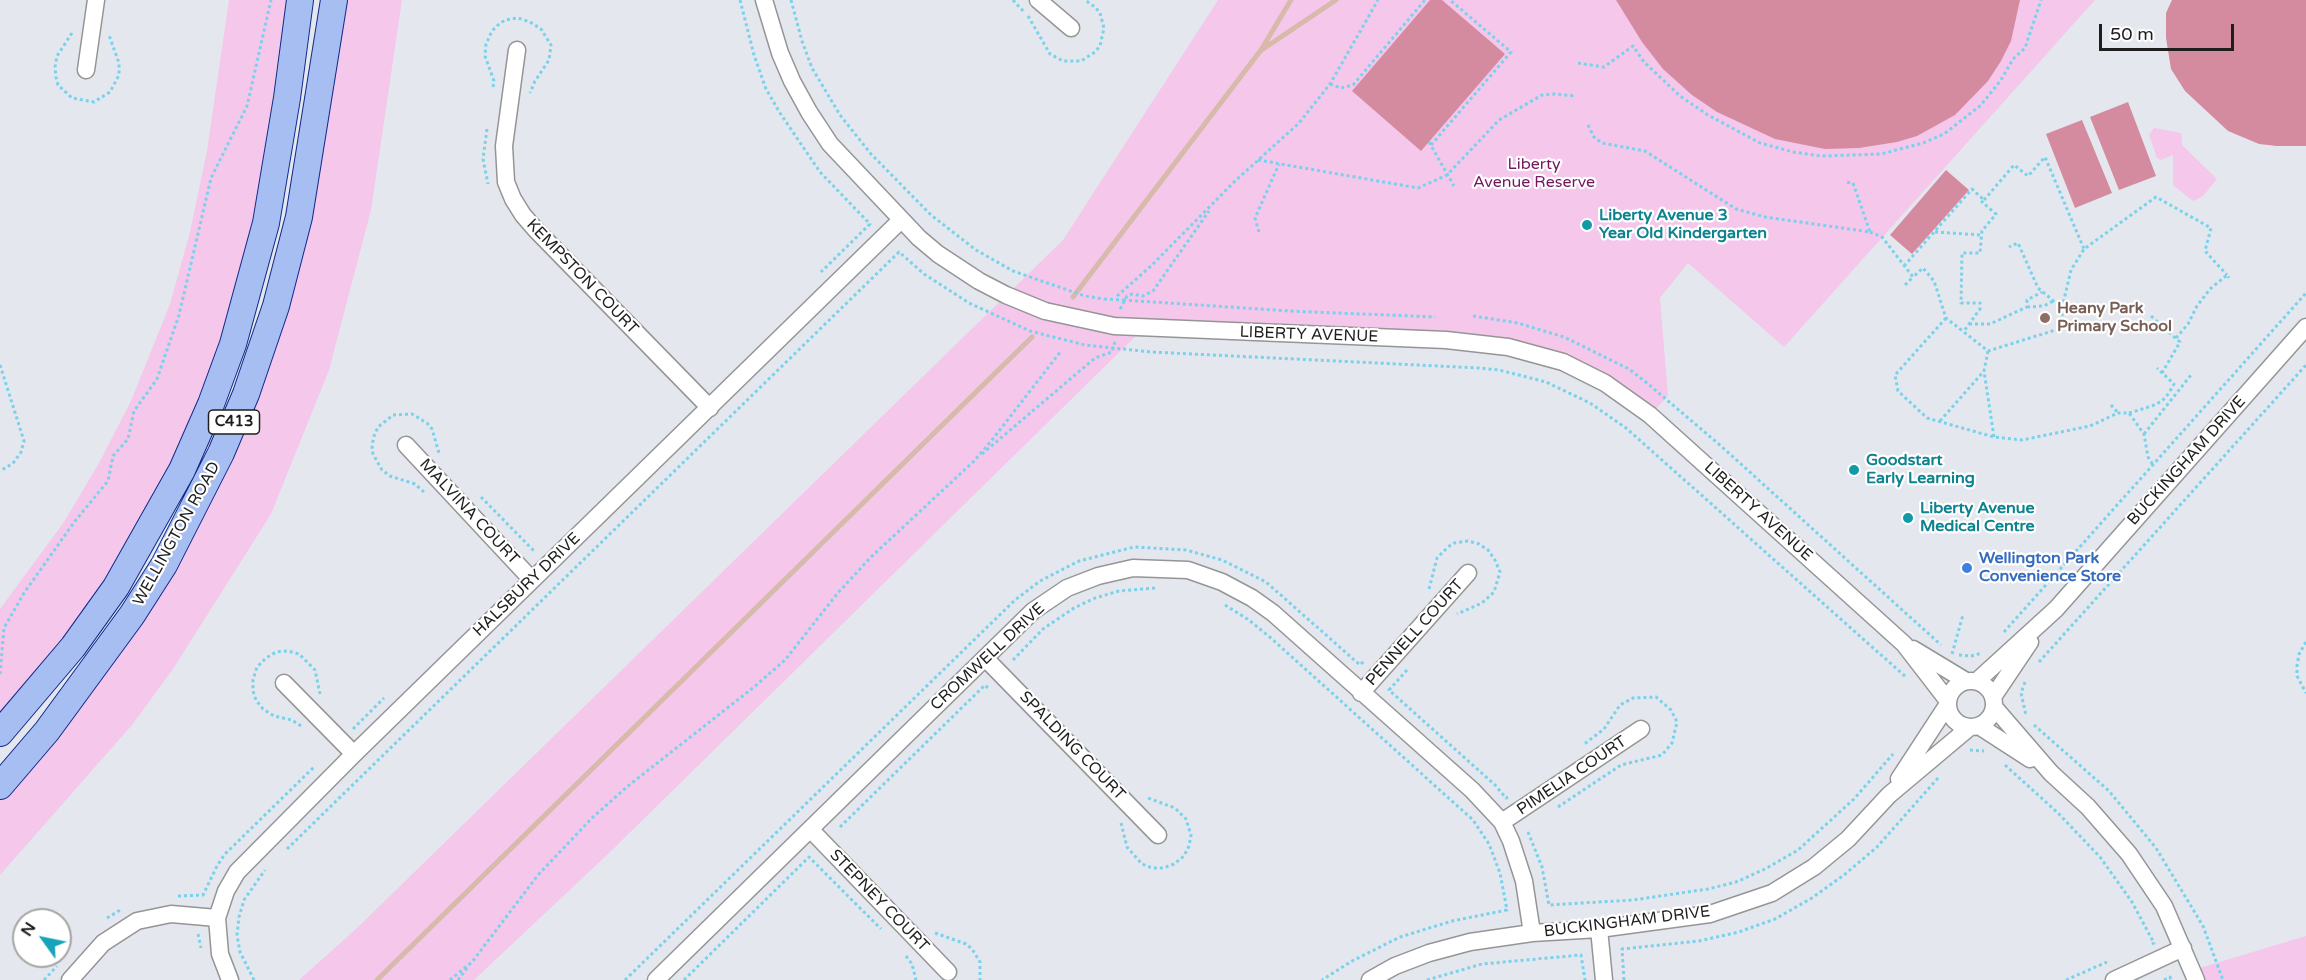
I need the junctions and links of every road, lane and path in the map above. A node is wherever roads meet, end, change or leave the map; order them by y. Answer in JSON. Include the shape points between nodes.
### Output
{"nodes":[{"id":1,"x":96,"y":0,"type":"edge"},
{"id":2,"x":271,"y":0,"type":"edge"},
{"id":3,"x":300,"y":0,"type":"edge"},
{"id":4,"x":334,"y":0,"type":"edge"},
{"id":5,"x":764,"y":0,"type":"edge"},
{"id":6,"x":791,"y":0,"type":"edge"},
{"id":7,"x":1038,"y":0,"type":"edge"},
{"id":8,"x":1378,"y":0,"type":"edge"},
{"id":9,"x":1425,"y":0,"type":"edge"},
{"id":10,"x":1450,"y":0,"type":"edge"},
{"id":11,"x":2041,"y":0,"type":"edge"},
{"id":12,"x":1071,"y":28,"type":"dead end"},
{"id":13,"x":517,"y":50,"type":"dead end"},
{"id":14,"x":1578,"y":63,"type":"dead end"},
{"id":15,"x":86,"y":70,"type":"dead end"},
{"id":16,"x":1330,"y":84,"type":"junction"},
{"id":17,"x":492,"y":91,"type":"dead end"},
{"id":18,"x":530,"y":95,"type":"dead end"},
{"id":19,"x":1575,"y":96,"type":"dead end"},
{"id":20,"x":489,"y":123,"type":"dead end"},
{"id":21,"x":1588,"y":125,"type":"dead end"},
{"id":22,"x":1258,"y":160,"type":"junction"},
{"id":23,"x":1279,"y":164,"type":"junction"},
{"id":24,"x":1448,"y":175,"type":"junction"},
{"id":25,"x":1845,"y":182,"type":"dead end"},
{"id":26,"x":1454,"y":186,"type":"dead end"},
{"id":27,"x":490,"y":189,"type":"dead end"},
{"id":28,"x":1984,"y":200,"type":"junction"},
{"id":29,"x":1213,"y":204,"type":"junction"},
{"id":30,"x":901,"y":220,"type":"junction"},
{"id":31,"x":1259,"y":232,"type":"dead end"},
{"id":32,"x":1870,"y":232,"type":"junction"},
{"id":33,"x":1935,"y":232,"type":"junction"},
{"id":34,"x":1981,"y":235,"type":"junction"},
{"id":35,"x":2009,"y":247,"type":"dead end"},
{"id":36,"x":2084,"y":249,"type":"junction"},
{"id":37,"x":899,"y":252,"type":"dead end"},
{"id":38,"x":1904,"y":266,"type":"junction"},
{"id":39,"x":1913,"y":277,"type":"junction"},
{"id":40,"x":1905,"y":285,"type":"dead end"},
{"id":41,"x":2042,"y":292,"type":"junction"},
{"id":42,"x":2306,"y":293,"type":"edge"},
{"id":43,"x":1116,"y":296,"type":"dead end"},
{"id":44,"x":1123,"y":300,"type":"junction"},
{"id":45,"x":2053,"y":301,"type":"junction"},
{"id":46,"x":2027,"y":307,"type":"junction"},
{"id":47,"x":2062,"y":308,"type":"junction"},
{"id":48,"x":2151,"y":316,"type":"dead end"},
{"id":49,"x":1435,"y":317,"type":"dead end"},
{"id":50,"x":1946,"y":318,"type":"junction"},
{"id":51,"x":1969,"y":324,"type":"junction"},
{"id":52,"x":1117,"y":326,"type":"junction"},
{"id":53,"x":2306,"y":327,"type":"edge"},
{"id":54,"x":1964,"y":331,"type":"junction"},
{"id":55,"x":2176,"y":338,"type":"junction"},
{"id":56,"x":1113,"y":349,"type":"junction"},
{"id":57,"x":1061,"y":351,"type":"dead end"},
{"id":58,"x":1988,"y":351,"type":"junction"},
{"id":59,"x":0,"y":365,"type":"edge"},
{"id":60,"x":2306,"y":365,"type":"edge"},
{"id":61,"x":2157,"y":368,"type":"dead end"},
{"id":62,"x":1984,"y":371,"type":"junction"},
{"id":63,"x":2162,"y":373,"type":"junction"},
{"id":64,"x":2191,"y":375,"type":"dead end"},
{"id":65,"x":2174,"y":384,"type":"junction"},
{"id":66,"x":2180,"y":389,"type":"junction"},
{"id":67,"x":2111,"y":405,"type":"dead end"},
{"id":68,"x":710,"y":408,"type":"junction"},
{"id":69,"x":2118,"y":412,"type":"junction"},
{"id":70,"x":2129,"y":412,"type":"junction"},
{"id":71,"x":1940,"y":421,"type":"junction"},
{"id":72,"x":2144,"y":434,"type":"junction"},
{"id":73,"x":1994,"y":436,"type":"junction"},
{"id":74,"x":406,"y":445,"type":"dead end"},
{"id":75,"x":973,"y":462,"type":"junction"},
{"id":76,"x":2153,"y":465,"type":"junction"},
{"id":77,"x":0,"y":470,"type":"edge"},
{"id":78,"x":1468,"y":573,"type":"dead end"},
{"id":79,"x":532,"y":580,"type":"junction"},
{"id":80,"x":1161,"y":588,"type":"dead end"},
{"id":81,"x":1222,"y":603,"type":"dead end"},
{"id":82,"x":1963,"y":615,"type":"dead end"},
{"id":83,"x":2044,"y":621,"type":"junction"},
{"id":84,"x":2002,"y":633,"type":"dead end"},
{"id":85,"x":2306,"y":642,"type":"edge"},
{"id":86,"x":1904,"y":644,"type":"junction"},
{"id":87,"x":1952,"y":654,"type":"dead end"},
{"id":88,"x":985,"y":658,"type":"junction"},
{"id":89,"x":1012,"y":660,"type":"dead end"},
{"id":90,"x":2037,"y":664,"type":"dead end"},
{"id":91,"x":1360,"y":665,"type":"dead end"},
{"id":92,"x":0,"y":674,"type":"edge"},
{"id":93,"x":1971,"y":681,"type":"junction"},
{"id":94,"x":284,"y":683,"type":"dead end"},
{"id":95,"x":1912,"y":683,"type":"dead end"},
{"id":96,"x":985,"y":685,"type":"dead end"},
{"id":97,"x":1389,"y":690,"type":"dead end"},
{"id":98,"x":1361,"y":693,"type":"junction"},
{"id":99,"x":2306,"y":693,"type":"edge"},
{"id":100,"x":1994,"y":702,"type":"junction"},
{"id":101,"x":1948,"y":703,"type":"junction"},
{"id":102,"x":1974,"y":726,"type":"junction"},
{"id":103,"x":1641,"y":729,"type":"dead end"},
{"id":104,"x":0,"y":733,"type":"edge"},
{"id":105,"x":1896,"y":751,"type":"dead end"},
{"id":106,"x":354,"y":754,"type":"junction"},
{"id":107,"x":1998,"y":759,"type":"dead end"},
{"id":108,"x":2051,"y":773,"type":"junction"},
{"id":109,"x":0,"y":786,"type":"edge"},
{"id":110,"x":1889,"y":795,"type":"junction"},
{"id":111,"x":1506,"y":798,"type":"dead end"},
{"id":112,"x":1502,"y":822,"type":"junction"},
{"id":113,"x":1526,"y":828,"type":"dead end"},
{"id":114,"x":810,"y":829,"type":"junction"},
{"id":115,"x":836,"y":830,"type":"dead end"},
{"id":116,"x":1158,"y":835,"type":"dead end"},
{"id":117,"x":280,"y":855,"type":"dead end"},
{"id":118,"x":267,"y":869,"type":"dead end"},
{"id":119,"x":217,"y":918,"type":"junction"},
{"id":120,"x":930,"y":928,"type":"dead end"},
{"id":121,"x":1599,"y":929,"type":"junction"},
{"id":122,"x":882,"y":931,"type":"dead end"},
{"id":123,"x":188,"y":932,"type":"dead end"},
{"id":124,"x":197,"y":933,"type":"dead end"},
{"id":125,"x":1532,"y":933,"type":"junction"},
{"id":126,"x":2154,"y":943,"type":"dead end"},
{"id":127,"x":899,"y":948,"type":"dead end"},
{"id":128,"x":2183,"y":948,"type":"junction"},
{"id":129,"x":1622,"y":949,"type":"dead end"},
{"id":130,"x":472,"y":962,"type":"junction"},
{"id":131,"x":948,"y":972,"type":"dead end"},
{"id":132,"x":70,"y":980,"type":"edge"},
{"id":133,"x":230,"y":980,"type":"edge"},
{"id":134,"x":254,"y":980,"type":"edge"},
{"id":135,"x":450,"y":980,"type":"edge"},
{"id":136,"x":458,"y":980,"type":"edge"},
{"id":137,"x":625,"y":980,"type":"edge"},
{"id":138,"x":656,"y":980,"type":"edge"},
{"id":139,"x":684,"y":980,"type":"edge"},
{"id":140,"x":916,"y":980,"type":"edge"},
{"id":141,"x":980,"y":980,"type":"edge"},
{"id":142,"x":1322,"y":980,"type":"edge"},
{"id":143,"x":1370,"y":980,"type":"edge"},
{"id":144,"x":1427,"y":980,"type":"edge"},
{"id":145,"x":1585,"y":980,"type":"edge"},
{"id":146,"x":1604,"y":980,"type":"edge"},
{"id":147,"x":1624,"y":980,"type":"edge"},
{"id":148,"x":2114,"y":980,"type":"edge"},
{"id":149,"x":2164,"y":980,"type":"edge"},
{"id":150,"x":2171,"y":980,"type":"edge"},
{"id":151,"x":2196,"y":980,"type":"edge"}],
"edges":[{"from":1,"to":15,"type":"street"},
{"from":2,"to":92,"type":"path","via":[[247,106],[212,178],[179,315],[157,379],[134,411],[128,439],[113,456],[108,481],[24,593],[4,628]]},
{"from":3,"to":104,"type":"main road","name":"WELLINGTON ROAD","number":"C413","via":[[266,223],[233,344],[211,404],[182,470],[116,587],[73,647]]},
{"from":4,"to":109,"type":"main road","name":"WELLINGTON ROAD","number":"C413","via":[[299,217],[276,306],[246,394],[164,565],[47,731]]},
{"from":5,"to":30,"type":"street","name":"LIBERTY AVENUE","via":[[780,53],[809,112],[831,144]]},
{"from":6,"to":44,"type":"path","bridge":true,"via":[[802,41],[840,114],[871,154],[931,215],[976,250],[1013,271],[1085,296]]},
{"from":7,"to":12,"type":"street"},
{"from":8,"to":16,"type":"path"},
{"from":9,"to":16,"type":"path","via":[[1353,85],[1341,88]]},
{"from":10,"to":24,"type":"path","via":[[1511,52],[1430,144]]},
{"from":11,"to":14,"type":"path","via":[[2025,48],[1980,105],[1944,134],[1881,154],[1821,156],[1792,152],[1752,139],[1680,96],[1633,46],[1604,67]]},
{"from":13,"to":68,"type":"street","name":"KEMPSTON COURT","via":[[504,146],[506,182],[513,199],[536,230]]},
{"from":16,"to":22,"type":"path","via":[[1299,123]]},
{"from":17,"to":18,"type":"path","via":[[494,81],[485,56],[486,44],[498,25],[518,18],[542,28],[551,45],[549,60]]},
{"from":19,"to":24,"type":"path","via":[[1542,95],[1499,120]]},
{"from":20,"to":27,"type":"path","via":[[483,159]]},
{"from":21,"to":32,"type":"path","via":[[1602,143],[1645,151],[1736,209]]},
{"from":22,"to":23,"type":"path"},
{"from":22,"to":29,"type":"path"},
{"from":23,"to":24,"type":"path","via":[[1409,188],[1425,187]]},
{"from":23,"to":31,"type":"path","via":[[1255,218]]},
{"from":24,"to":26,"type":"path"},
{"from":25,"to":32,"type":"path","via":[[1853,183]]},
{"from":28,"to":33,"type":"path","via":[[1972,189]]},
{"from":28,"to":34,"type":"path","via":[[1996,214]]},
{"from":28,"to":36,"type":"path","via":[[2014,165],[2028,176],[2045,157]]},
{"from":29,"to":43,"type":"path"},
{"from":29,"to":44,"type":"path","via":[[1153,291],[1143,296],[1132,294]]},
{"from":30,"to":52,"type":"street","name":"LIBERTY AVENUE","via":[[938,254],[1006,295],[1045,310]]},
{"from":30,"to":68,"type":"street","name":"HALSBURY DRIVE"},
{"from":32,"to":38,"type":"path","via":[[1882,237]]},
{"from":33,"to":34,"type":"path"},
{"from":33,"to":38,"type":"path"},
{"from":34,"to":51,"type":"path","via":[[1980,253],[1962,253],[1961,303],[1980,303]]},
{"from":35,"to":41,"type":"path","via":[[2018,243]]},
{"from":36,"to":47,"type":"path","via":[[2070,270]]},
{"from":36,"to":55,"type":"path","via":[[2156,197],[2211,228],[2205,251],[2228,277],[2204,298]]},
{"from":37,"to":117,"type":"path"},
{"from":38,"to":39,"type":"path"},
{"from":39,"to":40,"type":"path"},
{"from":39,"to":50,"type":"path","via":[[1923,268],[1934,281]]},
{"from":41,"to":45,"type":"path"},
{"from":41,"to":46,"type":"path","via":[[2027,300]]},
{"from":42,"to":76,"type":"path"},
{"from":44,"to":49,"type":"path"},
{"from":44,"to":52,"type":"path"},
{"from":45,"to":46,"type":"path"},
{"from":45,"to":47,"type":"path"},
{"from":46,"to":51,"type":"path","via":[[1990,324]]},
{"from":47,"to":58,"type":"path","via":[[2062,328]]},
{"from":48,"to":55,"type":"path"},
{"from":50,"to":54,"type":"path"},
{"from":50,"to":71,"type":"path","via":[[1895,375],[1898,391],[1927,418]]},
{"from":51,"to":54,"type":"path"},
{"from":52,"to":56,"type":"path"},
{"from":52,"to":86,"type":"street","name":"LIBERTY AVENUE","via":[[1446,340],[1508,347],[1563,362],[1605,383],[1642,409]]},
{"from":53,"to":83,"type":"street","name":"BUCKINGHAM DRIVE"},
{"from":54,"to":58,"type":"path"},
{"from":55,"to":63,"type":"path","via":[[2180,342]]},
{"from":56,"to":75,"type":"path","via":[[1095,358]]},
{"from":56,"to":95,"type":"path","via":[[1479,368],[1546,382],[1590,403],[1626,428]]},
{"from":57,"to":75,"type":"path"},
{"from":58,"to":62,"type":"path"},
{"from":59,"to":77,"type":"path","via":[[24,441],[14,462]]},
{"from":60,"to":90,"type":"path"},
{"from":61,"to":63,"type":"path"},
{"from":62,"to":71,"type":"path"},
{"from":62,"to":73,"type":"path"},
{"from":63,"to":65,"type":"path"},
{"from":64,"to":66,"type":"path"},
{"from":65,"to":66,"type":"path"},
{"from":65,"to":70,"type":"path","via":[[2162,400]]},
{"from":66,"to":72,"type":"path"},
{"from":67,"to":69,"type":"path"},
{"from":68,"to":79,"type":"street","name":"HALSBURY DRIVE"},
{"from":69,"to":70,"type":"path"},
{"from":69,"to":73,"type":"path","via":[[2090,426],[2022,440]]},
{"from":70,"to":72,"type":"path"},
{"from":71,"to":73,"type":"path"},
{"from":72,"to":76,"type":"path"},
{"from":74,"to":79,"type":"street","name":"MALVINA COURT"},
{"from":75,"to":130,"type":"path","via":[[870,558],[786,660],[592,817],[537,875]]},
{"from":76,"to":84,"type":"path"},
{"from":78,"to":98,"type":"street","name":"PENNELL COURT"},
{"from":79,"to":106,"type":"street","name":"HALSBURY DRIVE"},
{"from":80,"to":89,"type":"path","via":[[1119,591],[1084,603],[1043,629]]},
{"from":81,"to":142,"type":"path","via":[[1272,639],[1473,820],[1495,856],[1500,873],[1506,910],[1400,936]]},
{"from":82,"to":87,"type":"path"},
{"from":83,"to":93,"type":"street","name":"BUCKINGHAM DRIVE"},
{"from":83,"to":100,"type":"street","name":"BUCKINGHAM DRIVE"},
{"from":85,"to":99,"type":"path","via":[[2297,666],[2297,676]]},
{"from":86,"to":93,"type":"street","name":"LIBERTY AVENUE"},
{"from":86,"to":101,"type":"street","name":"LIBERTY AVENUE"},
{"from":88,"to":98,"type":"street","name":"CROMWELL DRIVE","via":[[1033,610],[1067,588],[1114,571],[1169,568],[1205,576],[1252,598]]},
{"from":88,"to":114,"type":"street","name":"CROMWELL DRIVE"},
{"from":88,"to":116,"type":"street","name":"SPALDING COURT"},
{"from":91,"to":137,"type":"path","via":[[1277,590],[1221,560],[1186,550],[1134,547],[1079,561],[1040,581],[1015,600]]},
{"from":93,"to":100,"type":"street","via":[[1990,689]]},
{"from":93,"to":101,"type":"street","via":[[1952,690]]},
{"from":94,"to":106,"type":"street"},
{"from":96,"to":115,"type":"path"},
{"from":97,"to":111,"type":"path"},
{"from":98,"to":112,"type":"street","name":"CROMWELL DRIVE","via":[[1472,790]]},
{"from":100,"to":102,"type":"street","via":[[1989,718]]},
{"from":100,"to":108,"type":"street"},
{"from":101,"to":102,"type":"street","via":[[1952,717],[1963,726]]},
{"from":101,"to":110,"type":"street","name":"BUCKINGHAM DRIVE"},
{"from":102,"to":108,"type":"street"},
{"from":102,"to":110,"type":"street","name":"BUCKINGHAM DRIVE"},
{"from":103,"to":112,"type":"street","name":"PIMELIA COURT"},
{"from":105,"to":113,"type":"path","via":[[1854,799],[1798,850],[1766,869],[1708,890],[1549,905],[1542,867]]},
{"from":106,"to":119,"type":"street","name":"HALSBURY DRIVE","via":[[237,872]]},
{"from":107,"to":126,"type":"path","via":[[2100,857],[2132,902]]},
{"from":108,"to":128,"type":"street","via":[[2088,807],[2129,854],[2164,906]]},
{"from":110,"to":121,"type":"street","name":"BUCKINGHAM DRIVE","via":[[1831,854],[1772,893],[1710,914]]},
{"from":112,"to":125,"type":"street","name":"CROMWELL DRIVE","via":[[1524,880]]},
{"from":114,"to":131,"type":"street","name":"STEPNEY COURT"},
{"from":114,"to":138,"type":"street","name":"CROMWELL DRIVE"},
{"from":118,"to":134,"type":"path","via":[[244,900],[239,917],[240,952]]},
{"from":119,"to":132,"type":"street","via":[[171,914],[137,921],[103,943]]},
{"from":119,"to":133,"type":"street","name":"HALSBURY DRIVE","via":[[220,954]]},
{"from":120,"to":141,"type":"path","via":[[972,949],[980,962]]},
{"from":121,"to":125,"type":"street","name":"BUCKINGHAM DRIVE"},
{"from":121,"to":146,"type":"street"},
{"from":122,"to":139,"type":"path","via":[[809,857]]},
{"from":123,"to":124,"type":"path"},
{"from":125,"to":143,"type":"street","name":"BUCKINGHAM DRIVE","via":[[1429,953]]},
{"from":127,"to":140,"type":"path","via":[[912,964]]},
{"from":128,"to":148,"type":"street"},
{"from":128,"to":151,"type":"street"},
{"from":129,"to":147,"type":"path"},
{"from":130,"to":135,"type":"path"},
{"from":130,"to":136,"type":"path"},
{"from":144,"to":145,"type":"path","via":[[1482,964],[1581,955]]},
{"from":149,"to":150,"type":"path"}]}
